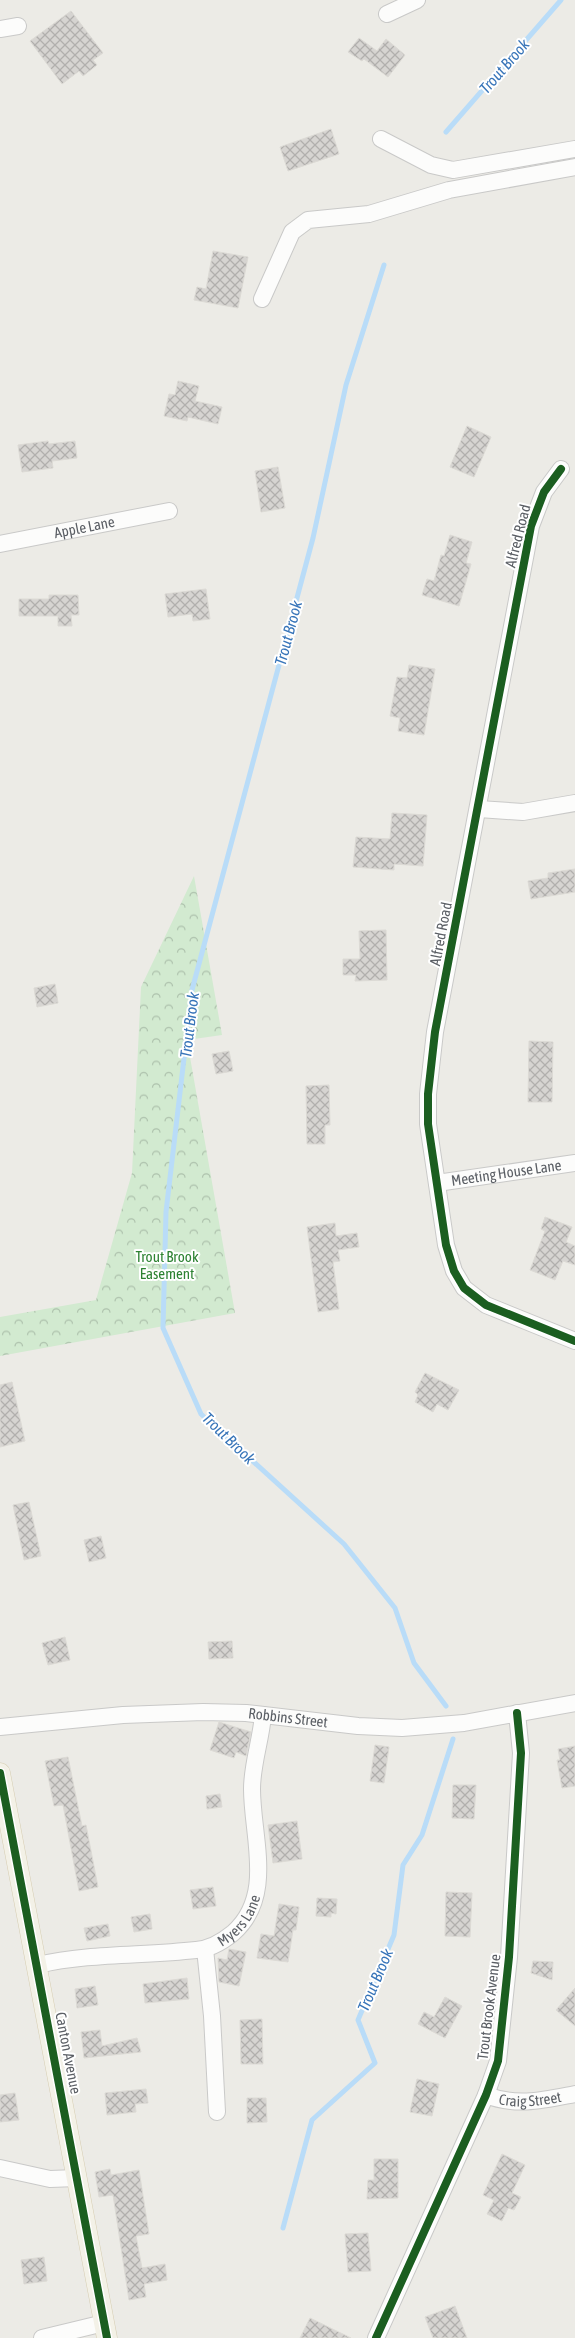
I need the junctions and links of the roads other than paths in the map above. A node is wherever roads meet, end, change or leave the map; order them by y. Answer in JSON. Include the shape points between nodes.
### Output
{"nodes":[{"id":1,"x":417,"y":0,"type":"edge"},
{"id":2,"x":387,"y":14,"type":"dead end"},
{"id":3,"x":18,"y":26,"type":"dead end"},
{"id":4,"x":0,"y":29,"type":"edge"},
{"id":5,"x":381,"y":139,"type":"dead end"},
{"id":6,"x":575,"y":149,"type":"edge"},
{"id":7,"x":575,"y":166,"type":"edge"},
{"id":8,"x":262,"y":299,"type":"dead end"},
{"id":9,"x":561,"y":469,"type":"dead end"},
{"id":10,"x":169,"y":511,"type":"dead end"},
{"id":11,"x":0,"y":544,"type":"edge"},
{"id":12,"x":575,"y":803,"type":"edge"},
{"id":13,"x":479,"y":809,"type":"junction"},
{"id":14,"x":575,"y":1163,"type":"edge"},
{"id":15,"x":437,"y":1183,"type":"junction"},
{"id":16,"x":575,"y":1340,"type":"edge"},
{"id":17,"x":575,"y":1703,"type":"edge"},
{"id":18,"x":517,"y":1713,"type":"junction"},
{"id":19,"x":263,"y":1714,"type":"junction"},
{"id":20,"x":0,"y":1727,"type":"edge"},
{"id":21,"x":0,"y":1773,"type":"edge"},
{"id":22,"x":205,"y":1949,"type":"junction"},
{"id":23,"x":38,"y":1965,"type":"junction"},
{"id":24,"x":575,"y":2094,"type":"edge"},
{"id":25,"x":486,"y":2095,"type":"junction"},
{"id":26,"x":217,"y":2112,"type":"dead end"},
{"id":27,"x":0,"y":2168,"type":"edge"},
{"id":28,"x":77,"y":2178,"type":"junction"},
{"id":29,"x":105,"y":2331,"type":"edge"},
{"id":30,"x":42,"y":2338,"type":"edge"},
{"id":31,"x":376,"y":2338,"type":"edge"}],
"edges":[{"from":1,"to":2,"type":"street"},
{"from":3,"to":4,"type":"street"},
{"from":5,"to":6,"type":"street","via":[[431,165],[453,170]]},
{"from":7,"to":8,"type":"street","via":[[449,190],[369,214],[308,220],[292,232]]},
{"from":9,"to":13,"type":"street","name":"Alfred Road","via":[[544,492],[531,526]]},
{"from":10,"to":11,"type":"street","name":"Apple Lane"},
{"from":12,"to":13,"type":"street","via":[[523,812]]},
{"from":13,"to":15,"type":"street","name":"Alfred Road","via":[[430,1074],[428,1124]]},
{"from":14,"to":15,"type":"street","name":"Meeting House Lane"},
{"from":15,"to":16,"type":"street","name":"Alfred Road","via":[[449,1258],[464,1288],[486,1305]]},
{"from":17,"to":18,"type":"street","name":"Robbins Street"},
{"from":18,"to":19,"type":"street","name":"Robbins Street","via":[[450,1725],[402,1728]]},
{"from":18,"to":25,"type":"street","name":"Trout Brook Avenue","via":[[522,1753],[509,1957],[498,2061]]},
{"from":19,"to":20,"type":"street","name":"Robbins Street","via":[[147,1714]]},
{"from":19,"to":22,"type":"street","name":"Myers Lane","via":[[252,1788],[259,1871],[256,1894],[249,1914],[237,1929],[221,1942]]},
{"from":21,"to":23,"type":"main road","name":"Canton Avenue"},
{"from":22,"to":23,"type":"street","name":"Myers Lane"},
{"from":22,"to":26,"type":"street"},
{"from":23,"to":28,"type":"main road","name":"Canton Avenue"},
{"from":24,"to":25,"type":"street","name":"Craig Street","via":[[518,2103]]},
{"from":25,"to":31,"type":"street","name":"Trout Brook Avenue"},
{"from":27,"to":28,"type":"street","via":[[50,2180]]},
{"from":28,"to":29,"type":"main road","name":"Canton Avenue"},
{"from":29,"to":30,"type":"street"}]}
